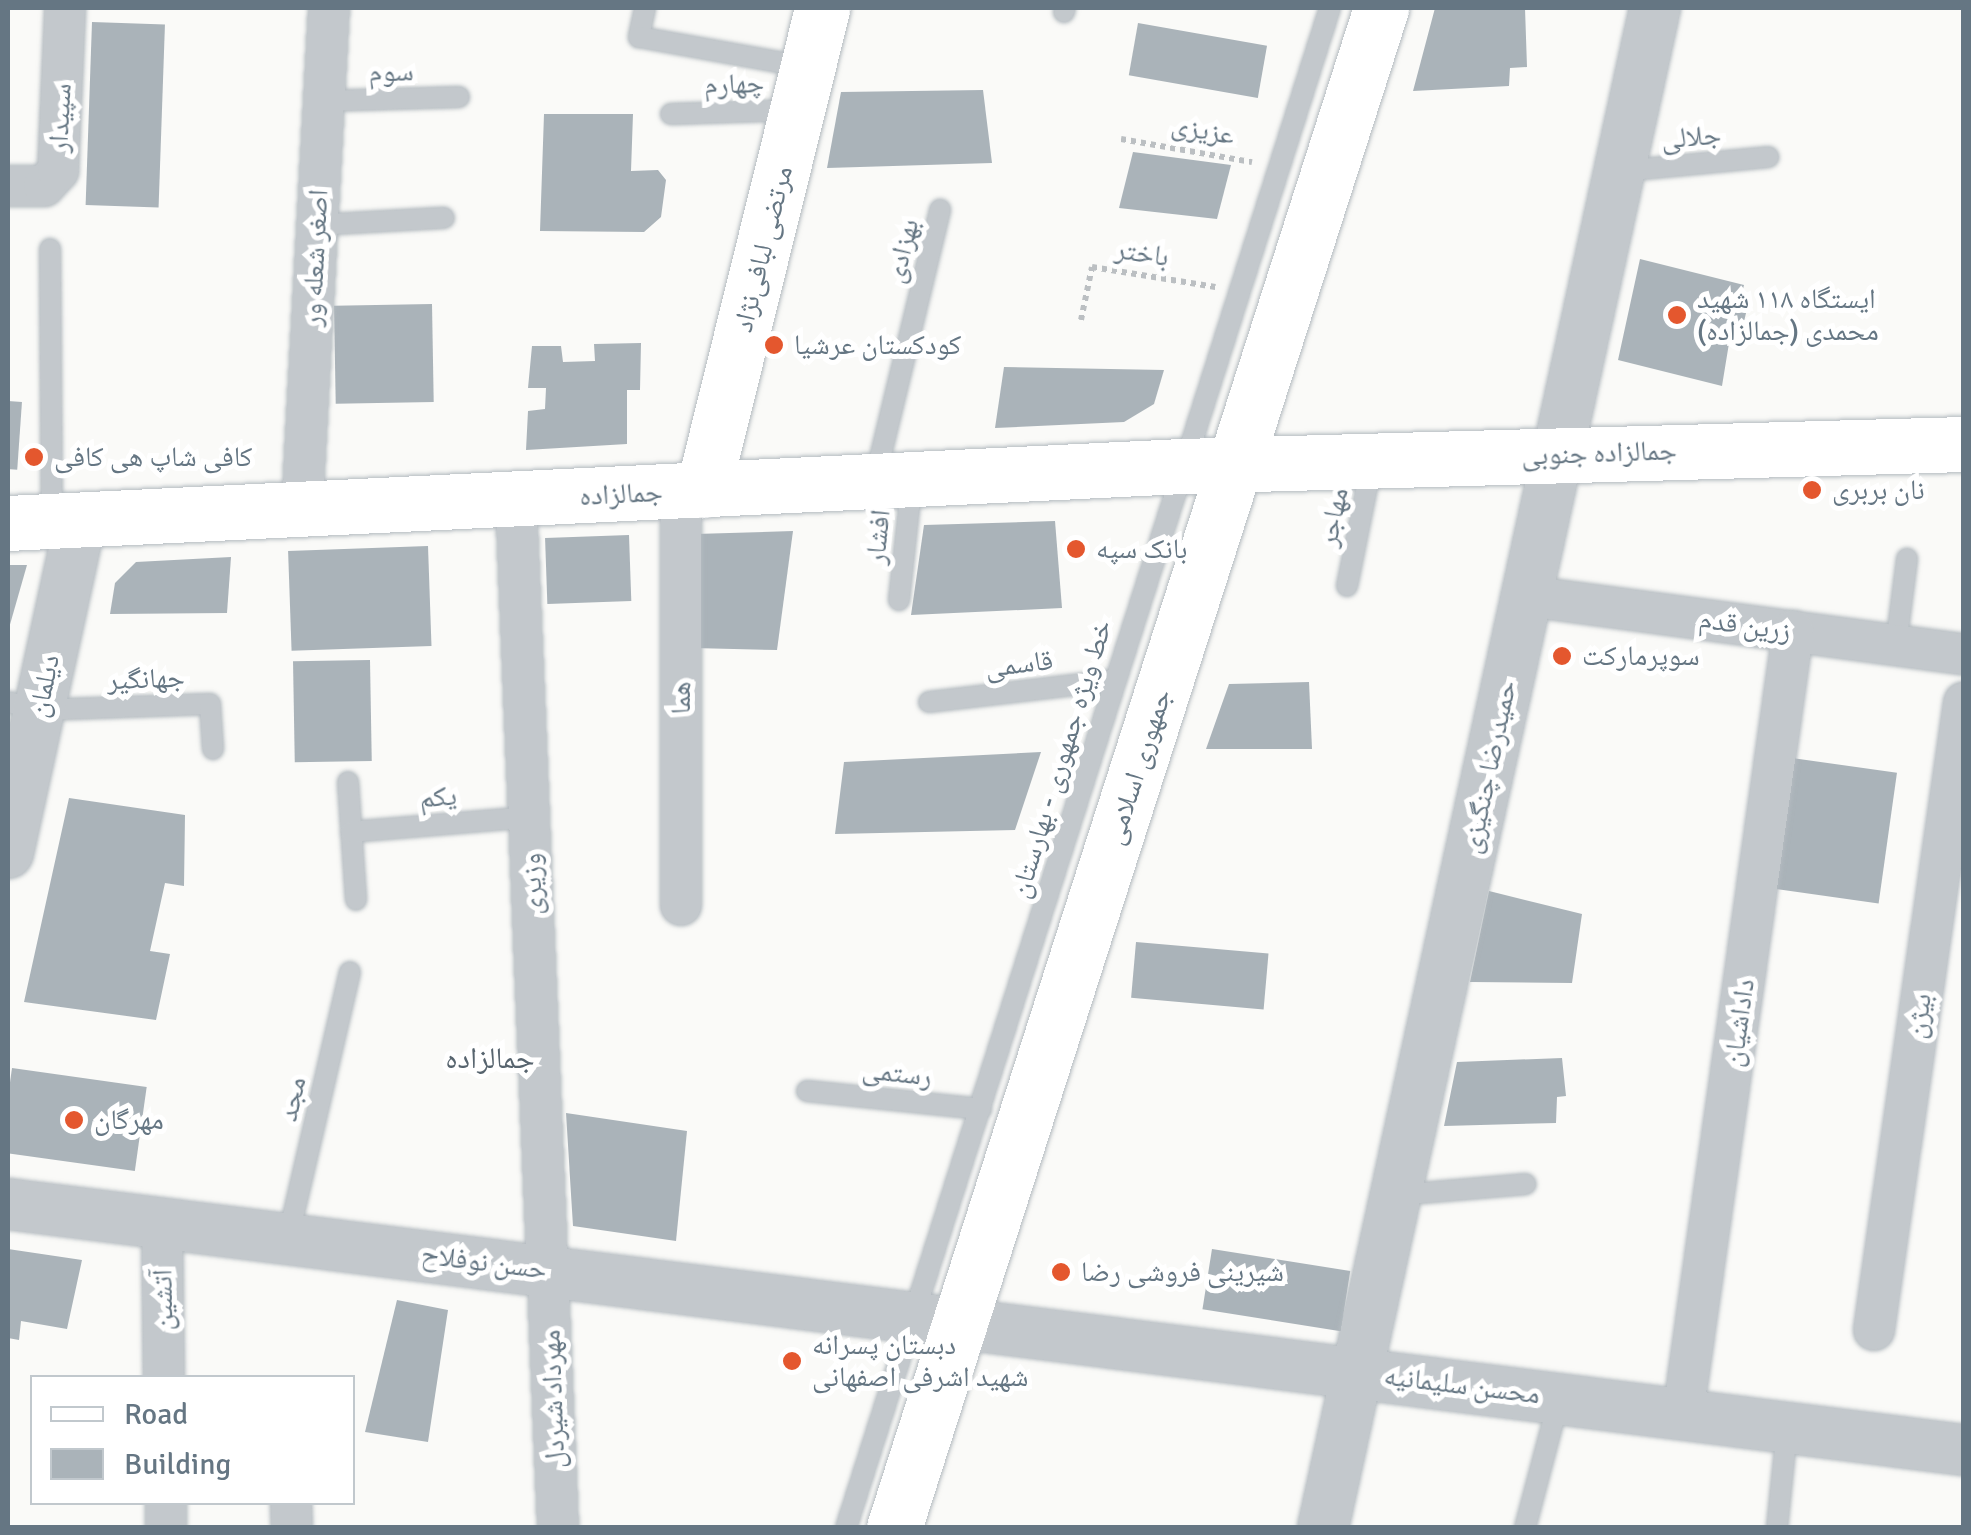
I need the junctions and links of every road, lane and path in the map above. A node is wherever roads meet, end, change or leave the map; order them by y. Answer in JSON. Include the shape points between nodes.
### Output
{"nodes":[{"id":1,"x":65,"y":8,"type":"edge"},
{"id":2,"x":329,"y":8,"type":"edge"},
{"id":3,"x":645,"y":8,"type":"edge"},
{"id":4,"x":822,"y":8,"type":"edge"},
{"id":5,"x":1330,"y":8,"type":"edge"},
{"id":6,"x":1381,"y":8,"type":"edge"},
{"id":7,"x":1655,"y":8,"type":"edge"},
{"id":8,"x":802,"y":89,"type":"junction"},
{"id":9,"x":459,"y":97,"type":"dead end"},
{"id":10,"x":324,"y":102,"type":"junction"},
{"id":11,"x":672,"y":114,"type":"dead end"},
{"id":12,"x":1121,"y":139,"type":"dead end"},
{"id":13,"x":1768,"y":157,"type":"dead end"},
{"id":14,"x":1278,"y":166,"type":"junction"},
{"id":15,"x":1620,"y":171,"type":"junction"},
{"id":16,"x":8,"y":186,"type":"edge"},
{"id":17,"x":940,"y":210,"type":"dead end"},
{"id":18,"x":444,"y":218,"type":"dead end"},
{"id":19,"x":317,"y":226,"type":"junction"},
{"id":20,"x":50,"y":249,"type":"dead end"},
{"id":21,"x":1238,"y":291,"type":"junction"},
{"id":22,"x":1081,"y":320,"type":"dead end"},
{"id":23,"x":1964,"y":444,"type":"edge"},
{"id":24,"x":1558,"y":454,"type":"junction"},
{"id":25,"x":1372,"y":460,"type":"junction"},
{"id":26,"x":1208,"y":466,"type":"junction"},
{"id":27,"x":893,"y":480,"type":"junction"},
{"id":28,"x":692,"y":490,"type":"junction"},
{"id":29,"x":516,"y":499,"type":"junction"},
{"id":30,"x":302,"y":509,"type":"junction"},
{"id":31,"x":47,"y":521,"type":"edge"},
{"id":32,"x":1907,"y":559,"type":"dead end"},
{"id":33,"x":1347,"y":586,"type":"dead end"},
{"id":34,"x":1526,"y":596,"type":"junction"},
{"id":35,"x":900,"y":600,"type":"dead end"},
{"id":36,"x":1793,"y":631,"type":"junction"},
{"id":37,"x":1896,"y":645,"type":"junction"},
{"id":38,"x":1964,"y":654,"type":"edge"},
{"id":39,"x":1115,"y":680,"type":"junction"},
{"id":40,"x":929,"y":702,"type":"dead end"},
{"id":41,"x":1964,"y":702,"type":"edge"},
{"id":42,"x":23,"y":706,"type":"edge"},
{"id":43,"x":213,"y":749,"type":"dead end"},
{"id":44,"x":18,"y":761,"type":"edge"},
{"id":45,"x":348,"y":782,"type":"dead end"},
{"id":46,"x":529,"y":817,"type":"junction"},
{"id":47,"x":351,"y":832,"type":"junction"},
{"id":48,"x":8,"y":853,"type":"edge"},
{"id":49,"x":356,"y":900,"type":"dead end"},
{"id":50,"x":681,"y":905,"type":"dead end"},
{"id":51,"x":350,"y":972,"type":"dead end"},
{"id":52,"x":807,"y":1091,"type":"dead end"},
{"id":53,"x":981,"y":1109,"type":"junction"},
{"id":54,"x":1526,"y":1184,"type":"dead end"},
{"id":55,"x":1396,"y":1195,"type":"junction"},
{"id":56,"x":8,"y":1204,"type":"edge"},
{"id":57,"x":162,"y":1223,"type":"junction"},
{"id":58,"x":288,"y":1238,"type":"junction"},
{"id":59,"x":548,"y":1270,"type":"junction"},
{"id":60,"x":937,"y":1318,"type":"junction"},
{"id":61,"x":1874,"y":1330,"type":"dead end"},
{"id":62,"x":1357,"y":1372,"type":"junction"},
{"id":63,"x":164,"y":1375,"type":"edge"},
{"id":64,"x":1559,"y":1398,"type":"junction"},
{"id":65,"x":1683,"y":1414,"type":"junction"},
{"id":66,"x":1787,"y":1427,"type":"junction"},
{"id":67,"x":1964,"y":1450,"type":"edge"},
{"id":68,"x":558,"y":1528,"type":"edge"},
{"id":69,"x":846,"y":1528,"type":"edge"},
{"id":70,"x":894,"y":1528,"type":"edge"},
{"id":71,"x":1323,"y":1528,"type":"edge"},
{"id":72,"x":1525,"y":1528,"type":"edge"},
{"id":73,"x":1778,"y":1528,"type":"edge"}],
"edges":[{"from":1,"to":16,"type":"street","name":"سپیدار","via":[[58,171],[44,186]]},
{"from":2,"to":10,"type":"street","name":"اصغر شعله ور"},
{"from":3,"to":8,"type":"lane","via":[[639,37]]},
{"from":4,"to":8,"type":"main road","name":"مرتضی لبافی‌نژاد"},
{"from":5,"to":14,"type":"lane","name":"خط ویژه جمهوری - بهارستان"},
{"from":6,"to":26,"type":"main road","name":"جمهوری اسلامی"},
{"from":7,"to":15,"type":"street","name":"حمیدرضا چنگیزی"},
{"from":8,"to":11,"type":"lane","name":"چهارم"},
{"from":8,"to":28,"type":"main road","name":"مرتضی لبافی‌نژاد"},
{"from":9,"to":10,"type":"lane","name":"سوم"},
{"from":10,"to":19,"type":"street","name":"اصغر شعله ور"},
{"from":12,"to":14,"type":"path","name":"عزیزی"},
{"from":13,"to":15,"type":"lane","name":"جلالی"},
{"from":14,"to":21,"type":"lane","name":"خط ویژه جمهوری - بهارستان"},
{"from":15,"to":24,"type":"street","name":"حمیدرضا چنگیزی"},
{"from":17,"to":27,"type":"lane","name":"بهزادی"},
{"from":18,"to":19,"type":"lane"},
{"from":19,"to":30,"type":"street","name":"اصغر شعله ور"},
{"from":20,"to":31,"type":"lane"},
{"from":21,"to":22,"type":"path","name":"باختر","via":[[1092,267]]},
{"from":21,"to":26,"type":"lane","name":"خط ویژه جمهوری - بهارستان"},
{"from":23,"to":24,"type":"main road","name":"جمالزاده جنوبی"},
{"from":24,"to":25,"type":"main road","name":"جمالزاده جنوبی"},
{"from":24,"to":34,"type":"street","name":"حمیدرضا چنگیزی"},
{"from":25,"to":26,"type":"main road","name":"جمالزاده جنوبی"},
{"from":25,"to":33,"type":"lane","name":"مهاجر"},
{"from":26,"to":27,"type":"main road","name":"جمالزاده"},
{"from":26,"to":39,"type":"lane","name":"خط ویژه جمهوری - بهارستان"},
{"from":26,"to":60,"type":"main road","name":"جمهوری اسلامی"},
{"from":27,"to":28,"type":"main road","name":"جمالزاده"},
{"from":27,"to":35,"type":"lane","name":"افشار"},
{"from":28,"to":29,"type":"main road","name":"جمالزاده"},
{"from":28,"to":50,"type":"street","name":"هما"},
{"from":29,"to":30,"type":"main road","name":"جمالزاده"},
{"from":29,"to":46,"type":"street","name":"وزیری"},
{"from":30,"to":31,"type":"main road","name":"جمالزاده"},
{"from":31,"to":42,"type":"street","name":"دیلمان"},
{"from":32,"to":37,"type":"lane"},
{"from":34,"to":36,"type":"street","name":"زرین قدم"},
{"from":34,"to":55,"type":"street","name":"حمیدرضا چنگیزی"},
{"from":36,"to":37,"type":"street","name":"زرین قدم"},
{"from":36,"to":65,"type":"street","name":"داداشیان"},
{"from":37,"to":38,"type":"street","name":"زرین قدم"},
{"from":39,"to":40,"type":"lane","name":"قاسمی"},
{"from":39,"to":53,"type":"lane","name":"خط ویژه جمهوری - بهارستان"},
{"from":41,"to":61,"type":"street","name":"بیژن"},
{"from":42,"to":43,"type":"lane","name":"جهانگیر","via":[[210,704]]},
{"from":42,"to":44,"type":"street","name":"دیلمان"},
{"from":44,"to":48,"type":"street","name":"دیلمان"},
{"from":45,"to":47,"type":"lane"},
{"from":46,"to":47,"type":"lane","name":"یکم"},
{"from":46,"to":59,"type":"street","name":"وزیری"},
{"from":47,"to":49,"type":"lane"},
{"from":51,"to":58,"type":"lane","name":"مجد"},
{"from":52,"to":53,"type":"lane","name":"رستمی"},
{"from":53,"to":60,"type":"lane","name":"خط ویژه جمهوری - بهارستان"},
{"from":54,"to":55,"type":"lane"},
{"from":55,"to":62,"type":"street","name":"حمیدرضا چنگیزی"},
{"from":56,"to":57,"type":"street","name":"حسن نوفلاح"},
{"from":57,"to":58,"type":"street","name":"حسن نوفلاح"},
{"from":57,"to":63,"type":"street","name":"آتشین"},
{"from":58,"to":59,"type":"street","name":"حسن نوفلاح"},
{"from":59,"to":60,"type":"street","name":"حسن نوفلاح"},
{"from":59,"to":68,"type":"street","name":"مهرداد شیردل"},
{"from":60,"to":62,"type":"street","name":"محسن سلیمانیه"},
{"from":60,"to":69,"type":"lane","name":"خط ویژه جمهوری - بهارستان"},
{"from":60,"to":70,"type":"main road","name":"جمهوری اسلامی"},
{"from":62,"to":64,"type":"street","name":"محسن سلیمانیه"},
{"from":62,"to":71,"type":"street","name":"حمیدرضا چنگیزی"},
{"from":64,"to":65,"type":"street","name":"محسن سلیمانیه"},
{"from":64,"to":72,"type":"lane"},
{"from":65,"to":66,"type":"street","name":"محسن سلیمانیه"},
{"from":66,"to":67,"type":"street","name":"محسن سلیمانیه"},
{"from":66,"to":73,"type":"lane"}]}
